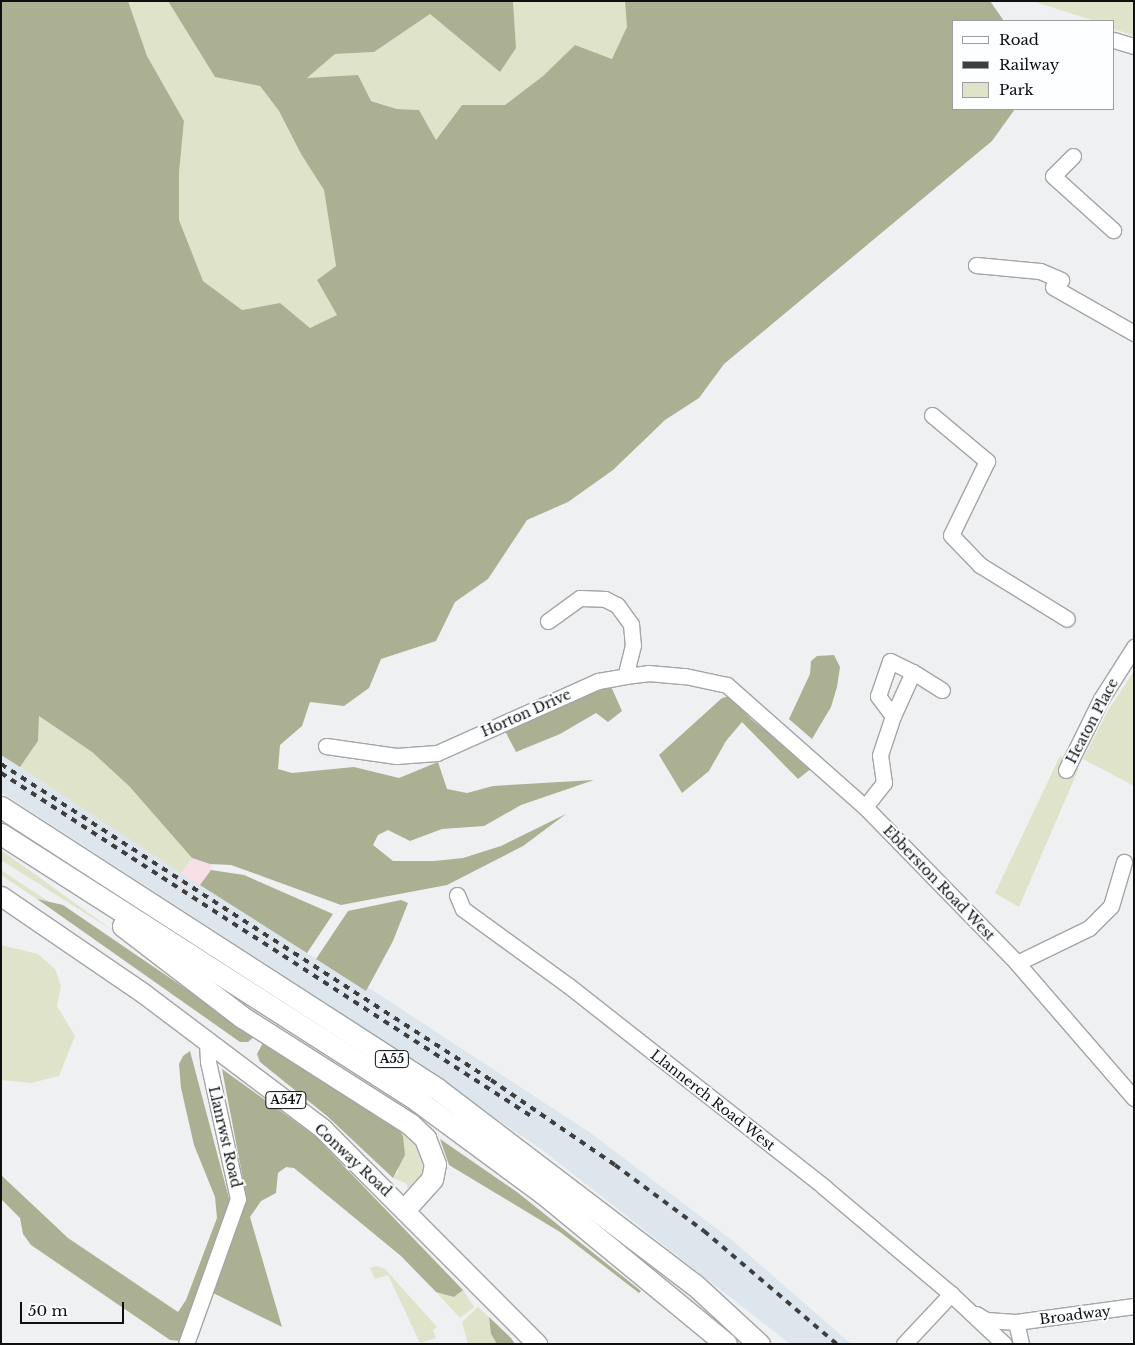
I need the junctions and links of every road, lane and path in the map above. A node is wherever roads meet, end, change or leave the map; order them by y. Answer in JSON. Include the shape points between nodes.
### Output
{"nodes":[{"id":1,"x":1115,"y":40,"type":"edge"},
{"id":2,"x":1134,"y":46,"type":"edge"},
{"id":3,"x":1073,"y":156,"type":"dead end"},
{"id":4,"x":1113,"y":230,"type":"dead end"},
{"id":5,"x":976,"y":265,"type":"dead end"},
{"id":6,"x":1134,"y":333,"type":"edge"},
{"id":7,"x":932,"y":415,"type":"dead end"},
{"id":8,"x":1067,"y":619,"type":"dead end"},
{"id":9,"x":548,"y":620,"type":"dead end"},
{"id":10,"x":1134,"y":647,"type":"edge"},
{"id":11,"x":913,"y":672,"type":"junction"},
{"id":12,"x":625,"y":676,"type":"junction"},
{"id":13,"x":727,"y":685,"type":"joint"},
{"id":14,"x":942,"y":690,"type":"dead end"},
{"id":15,"x":893,"y":716,"type":"junction"},
{"id":16,"x":326,"y":746,"type":"dead end"},
{"id":17,"x":1066,"y":770,"type":"dead end"},
{"id":18,"x":1,"y":807,"type":"edge"},
{"id":19,"x":865,"y":807,"type":"junction"},
{"id":20,"x":1,"y":834,"type":"edge"},
{"id":21,"x":1124,"y":862,"type":"dead end"},
{"id":22,"x":66,"y":877,"type":"junction"},
{"id":23,"x":457,"y":895,"type":"dead end"},
{"id":24,"x":1,"y":896,"type":"edge"},
{"id":25,"x":1017,"y":963,"type":"junction"},
{"id":26,"x":207,"y":1041,"type":"junction"},
{"id":27,"x":1134,"y":1098,"type":"edge"},
{"id":28,"x":405,"y":1209,"type":"junction"},
{"id":29,"x":695,"y":1285,"type":"junction"},
{"id":30,"x":952,"y":1294,"type":"junction"},
{"id":31,"x":1134,"y":1306,"type":"edge"},
{"id":32,"x":969,"y":1309,"type":"junction"},
{"id":33,"x":1016,"y":1322,"type":"junction"},
{"id":34,"x":186,"y":1344,"type":"edge"},
{"id":35,"x":537,"y":1344,"type":"edge"},
{"id":36,"x":726,"y":1344,"type":"edge"},
{"id":37,"x":759,"y":1344,"type":"edge"},
{"id":38,"x":772,"y":1344,"type":"edge"},
{"id":39,"x":904,"y":1344,"type":"edge"},
{"id":40,"x":1004,"y":1344,"type":"edge"},
{"id":41,"x":1021,"y":1344,"type":"edge"}],
"edges":[{"from":1,"to":2,"type":"street"},
{"from":3,"to":4,"type":"street","via":[[1053,176]]},
{"from":5,"to":6,"type":"street","via":[[1040,272]]},
{"from":7,"to":8,"type":"street","via":[[987,461],[952,535],[980,565]]},
{"from":9,"to":12,"type":"street","via":[[580,598],[605,599],[616,606],[631,624],[633,645]]},
{"from":10,"to":17,"type":"street","name":"Heaton Place","via":[[1101,699]]},
{"from":11,"to":14,"type":"street"},
{"from":11,"to":15,"type":"street"},
{"from":11,"to":15,"type":"street","via":[[890,661],[878,696]]},
{"from":12,"to":13,"type":"street","name":"Horton Drive","via":[[648,673],[685,676]]},
{"from":12,"to":16,"type":"street","name":"Horton Drive","via":[[598,681],[438,753],[396,756]]},
{"from":13,"to":19,"type":"street","name":"Ebberston Road West"},
{"from":15,"to":19,"type":"street","via":[[880,755],[884,783]]},
{"from":18,"to":29,"type":"highway","number":"A55","via":[[436,1088]]},
{"from":19,"to":25,"type":"street","name":"Ebberston Road West"},
{"from":20,"to":22,"type":"highway","number":"A55"},
{"from":21,"to":25,"type":"street","via":[[1111,906],[1089,928]]},
{"from":22,"to":28,"type":"highway","via":[[153,951],[242,1016],[410,1124],[425,1138],[435,1164],[432,1179]]},
{"from":22,"to":36,"type":"highway","number":"A55","via":[[418,1101],[543,1193]]},
{"from":23,"to":30,"type":"street","name":"Llannerch Road West","via":[[463,909],[584,999],[824,1187]]},
{"from":24,"to":26,"type":"main road","name":"Conway Road","number":"A547"},
{"from":25,"to":27,"type":"street","name":"Ebberston Road West"},
{"from":26,"to":28,"type":"main road","name":"Conway Road","number":"A547","via":[[322,1128]]},
{"from":26,"to":34,"type":"street","name":"Llanrwst Road","via":[[208,1061],[238,1199]]},
{"from":28,"to":35,"type":"main road","name":"Conway Road","number":"A547"},
{"from":29,"to":37,"type":"highway","number":"A55"},
{"from":29,"to":38,"type":"highway"},
{"from":30,"to":32,"type":"street","name":"Llannerch Road West"},
{"from":30,"to":39,"type":"street"},
{"from":31,"to":33,"type":"street","name":"Broadway"},
{"from":32,"to":33,"type":"street","name":"Llannerch Road West","via":[[986,1320]]},
{"from":32,"to":40,"type":"street","name":"Llannerch Road West"},
{"from":33,"to":41,"type":"street"}]}
